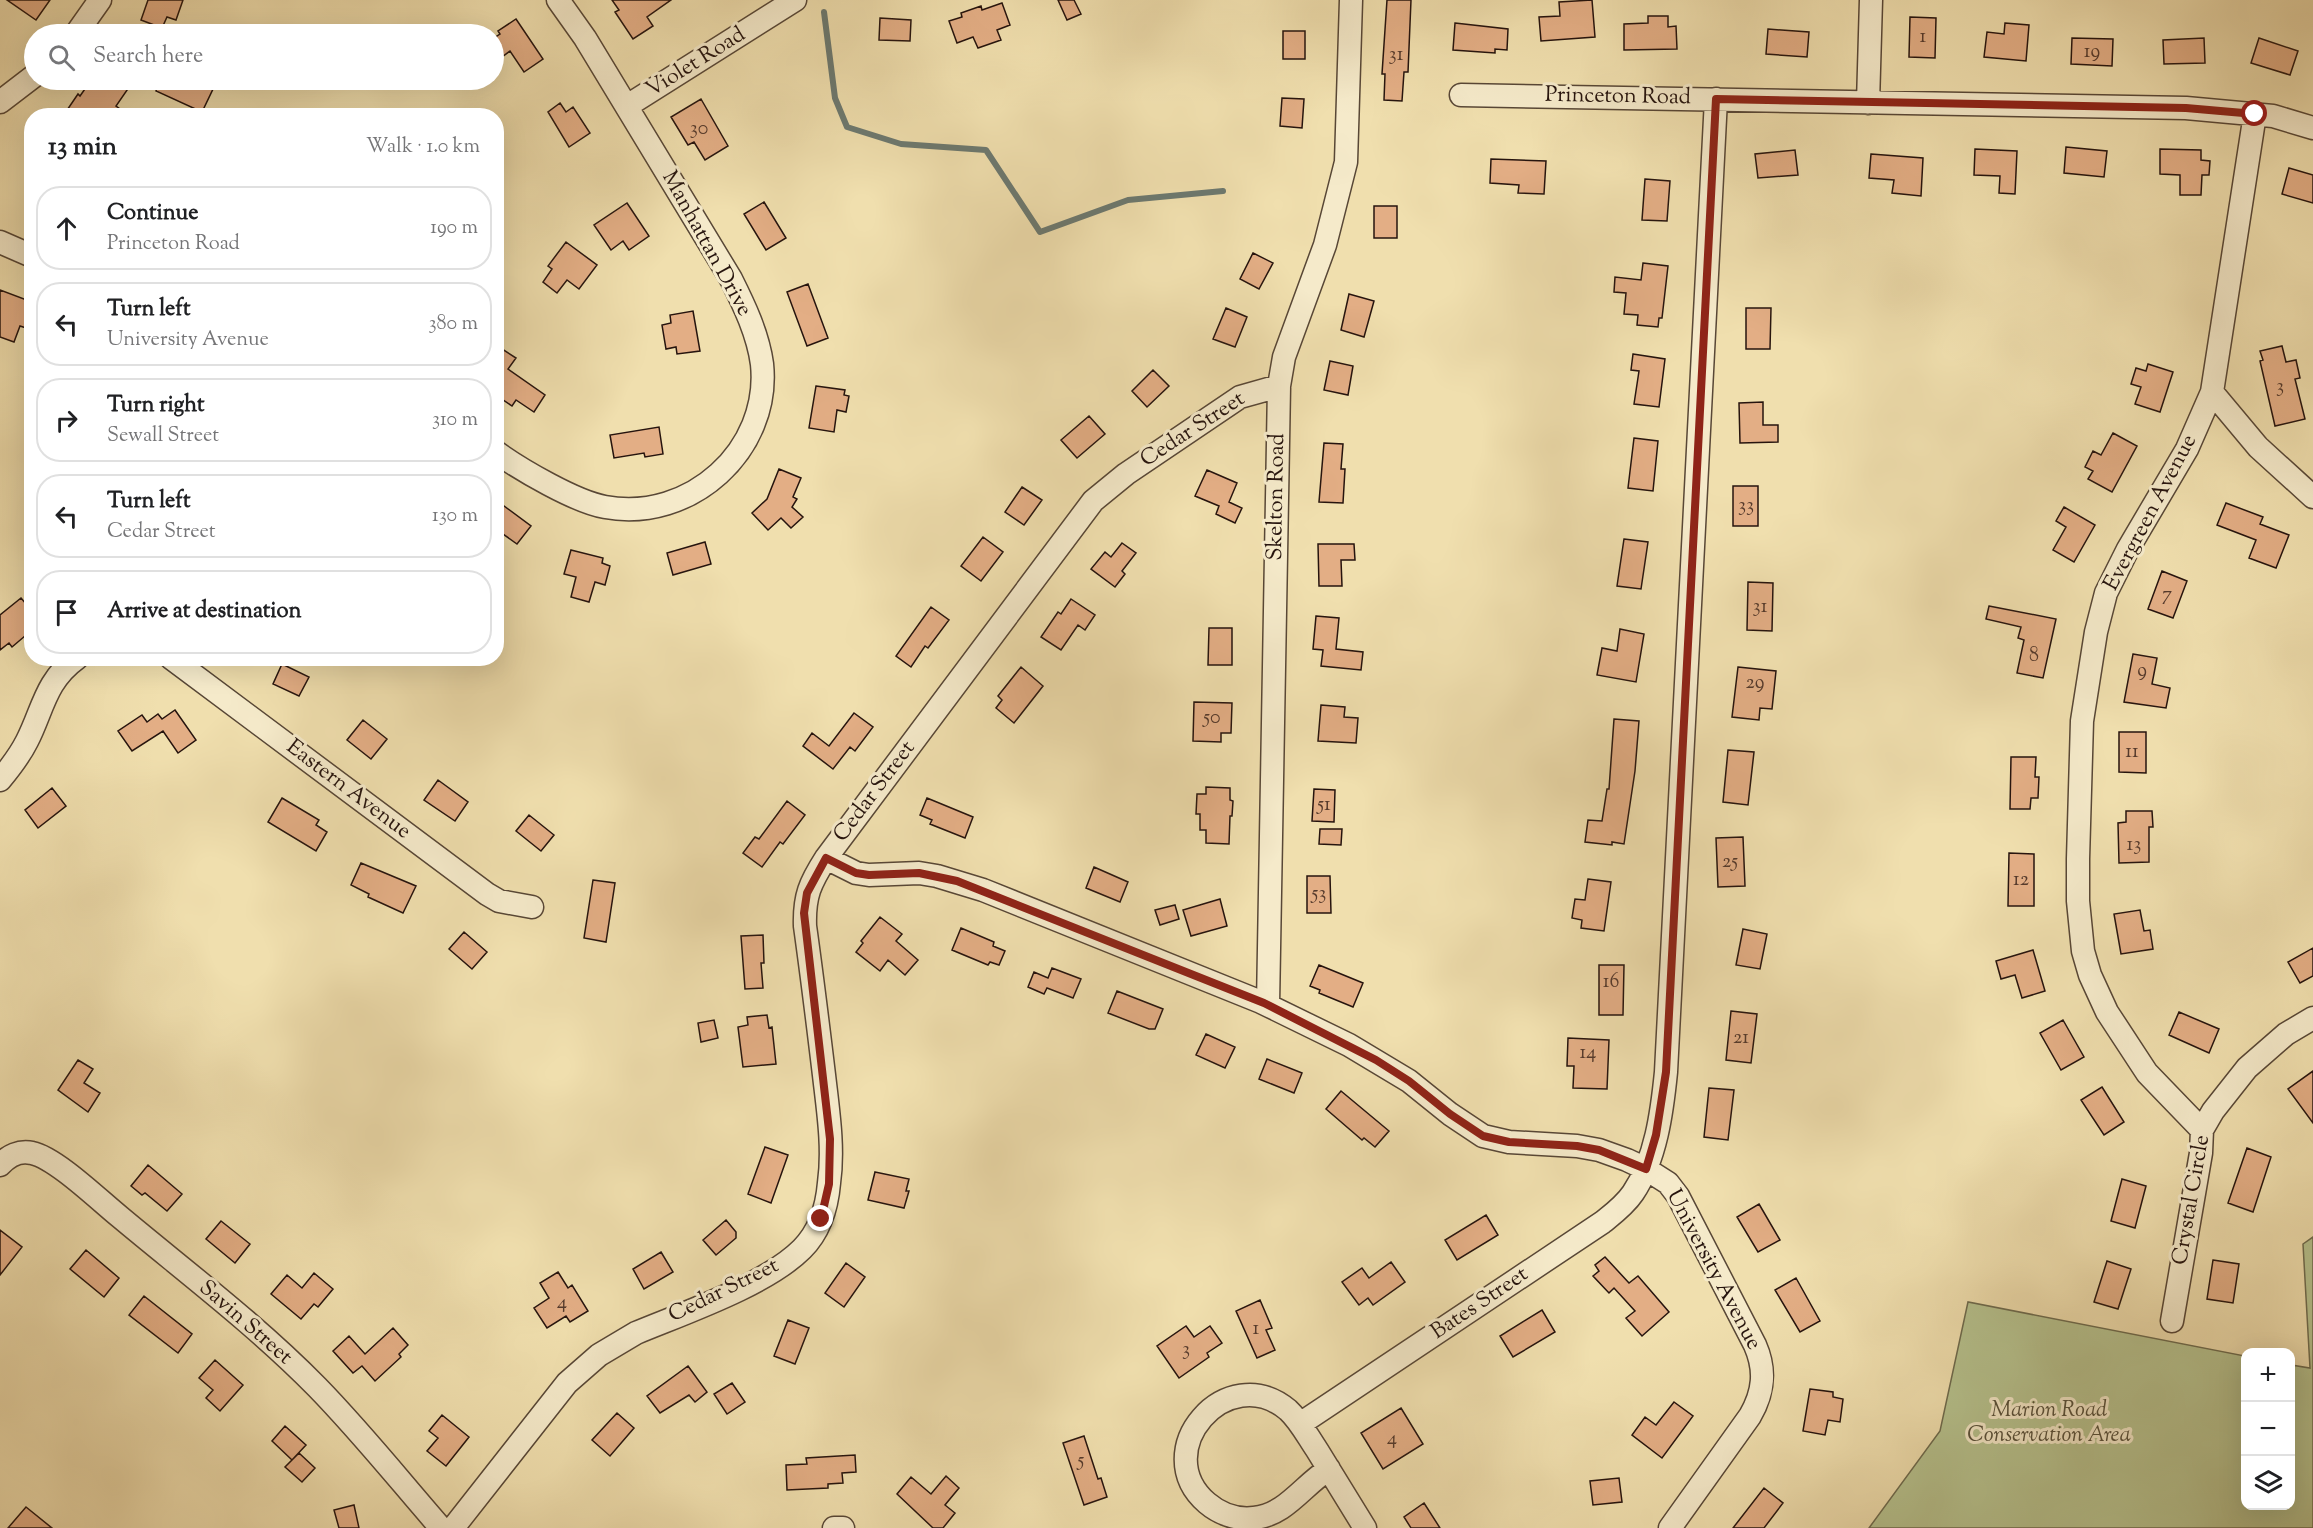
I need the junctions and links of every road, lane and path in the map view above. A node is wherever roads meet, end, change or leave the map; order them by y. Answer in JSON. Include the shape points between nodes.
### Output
{"nodes":[{"id":1,"x":100,"y":0,"type":"edge"},
{"id":2,"x":558,"y":0,"type":"edge"},
{"id":3,"x":795,"y":0,"type":"edge"},
{"id":4,"x":1351,"y":0,"type":"edge"},
{"id":5,"x":1871,"y":0,"type":"edge"},
{"id":6,"x":83,"y":24,"type":"edge"},
{"id":7,"x":24,"y":84,"type":"edge"},
{"id":8,"x":1461,"y":95,"type":"dead end"},
{"id":9,"x":1716,"y":99,"type":"junction"},
{"id":10,"x":0,"y":102,"type":"edge"},
{"id":11,"x":1868,"y":103,"type":"junction"},
{"id":12,"x":627,"y":106,"type":"junction"},
{"id":13,"x":2255,"y":114,"type":"junction"},
{"id":14,"x":2313,"y":128,"type":"edge"},
{"id":15,"x":0,"y":242,"type":"edge"},
{"id":16,"x":24,"y":252,"type":"edge"},
{"id":17,"x":1279,"y":386,"type":"junction"},
{"id":18,"x":2212,"y":392,"type":"junction"},
{"id":19,"x":504,"y":456,"type":"edge"},
{"id":20,"x":2313,"y":497,"type":"edge"},
{"id":21,"x":69,"y":666,"type":"edge"},
{"id":22,"x":182,"y":666,"type":"edge"},
{"id":23,"x":0,"y":780,"type":"edge"},
{"id":24,"x":826,"y":858,"type":"junction"},
{"id":25,"x":532,"y":907,"type":"dead end"},
{"id":26,"x":1266,"y":1004,"type":"junction"},
{"id":27,"x":2313,"y":1018,"type":"edge"},
{"id":28,"x":2202,"y":1130,"type":"junction"},
{"id":29,"x":0,"y":1165,"type":"edge"},
{"id":30,"x":1646,"y":1169,"type":"junction"},
{"id":31,"x":2172,"y":1321,"type":"dead end"},
{"id":32,"x":1300,"y":1424,"type":"junction"},
{"id":33,"x":1329,"y":1470,"type":"junction"},
{"id":34,"x":441,"y":1528,"type":"edge"},
{"id":35,"x":453,"y":1528,"type":"edge"},
{"id":36,"x":834,"y":1528,"type":"edge"},
{"id":37,"x":843,"y":1528,"type":"edge"},
{"id":38,"x":1365,"y":1528,"type":"edge"},
{"id":39,"x":1670,"y":1528,"type":"edge"}],
"edges":[{"from":1,"to":6,"type":"street"},
{"from":2,"to":12,"type":"street","name":"Manhattan Drive"},
{"from":3,"to":12,"type":"street","name":"Violet Road"},
{"from":4,"to":17,"type":"street","name":"Skelton Road","via":[[1346,162],[1324,245],[1284,357]]},
{"from":5,"to":11,"type":"street"},
{"from":7,"to":10,"type":"street"},
{"from":8,"to":9,"type":"street","name":"Princeton Road"},
{"from":9,"to":11,"type":"street","name":"Princeton Road"},
{"from":9,"to":30,"type":"street","name":"University Avenue","via":[[1666,1072]]},
{"from":11,"to":13,"type":"street","name":"Princeton Road","via":[[2186,108]]},
{"from":12,"to":19,"type":"street","name":"Manhattan Drive","via":[[715,250],[747,314],[762,363],[753,428],[737,456],[702,487],[677,500],[637,509],[602,507],[576,497]]},
{"from":13,"to":14,"type":"street","name":"Princeton Road"},
{"from":13,"to":18,"type":"street","name":"Evergreen Avenue"},
{"from":15,"to":16,"type":"street"},
{"from":17,"to":24,"type":"street","name":"Cedar Street","via":[[1240,397],[1126,474],[1094,501]]},
{"from":17,"to":26,"type":"street","name":"Skelton Road"},
{"from":18,"to":20,"type":"street","via":[[2258,447]]},
{"from":18,"to":28,"type":"street","name":"Evergreen Avenue","via":[[2187,449],[2106,593],[2082,721],[2078,859],[2083,951],[2107,1012],[2148,1073]]},
{"from":21,"to":23,"type":"street","via":[[45,696],[27,741]]},
{"from":22,"to":25,"type":"street","name":"Eastern Avenue","via":[[487,894],[499,901]]},
{"from":24,"to":26,"type":"street","via":[[856,873],[919,873],[957,881]]},
{"from":24,"to":35,"type":"street","name":"Cedar Street","via":[[807,893],[804,913],[830,1139],[830,1173],[821,1219],[801,1250],[770,1272],[636,1333],[582,1368]]},
{"from":26,"to":30,"type":"street","via":[[1376,1060],[1483,1136],[1599,1150]]},
{"from":27,"to":28,"type":"street","name":"Crystal Circle","via":[[2286,1034],[2247,1068]]},
{"from":28,"to":31,"type":"street","name":"Crystal Circle"},
{"from":29,"to":34,"type":"street","name":"Savin Street","via":[[22,1152],[36,1154],[68,1174],[265,1337],[318,1389]]},
{"from":30,"to":32,"type":"street","name":"Bates Street","via":[[1624,1204],[1602,1222]]},
{"from":30,"to":39,"type":"street","name":"University Avenue","via":[[1668,1183],[1678,1196],[1755,1345],[1763,1376],[1760,1397],[1750,1416]]},
{"from":32,"to":33,"type":"street"},
{"from":32,"to":33,"type":"street","via":[[1287,1409],[1269,1399],[1238,1396],[1218,1403],[1202,1416],[1191,1434],[1187,1465],[1193,1484],[1213,1508],[1232,1516],[1252,1518],[1281,1509]]},
{"from":33,"to":38,"type":"street"},
{"from":36,"to":37,"type":"street"}]}
